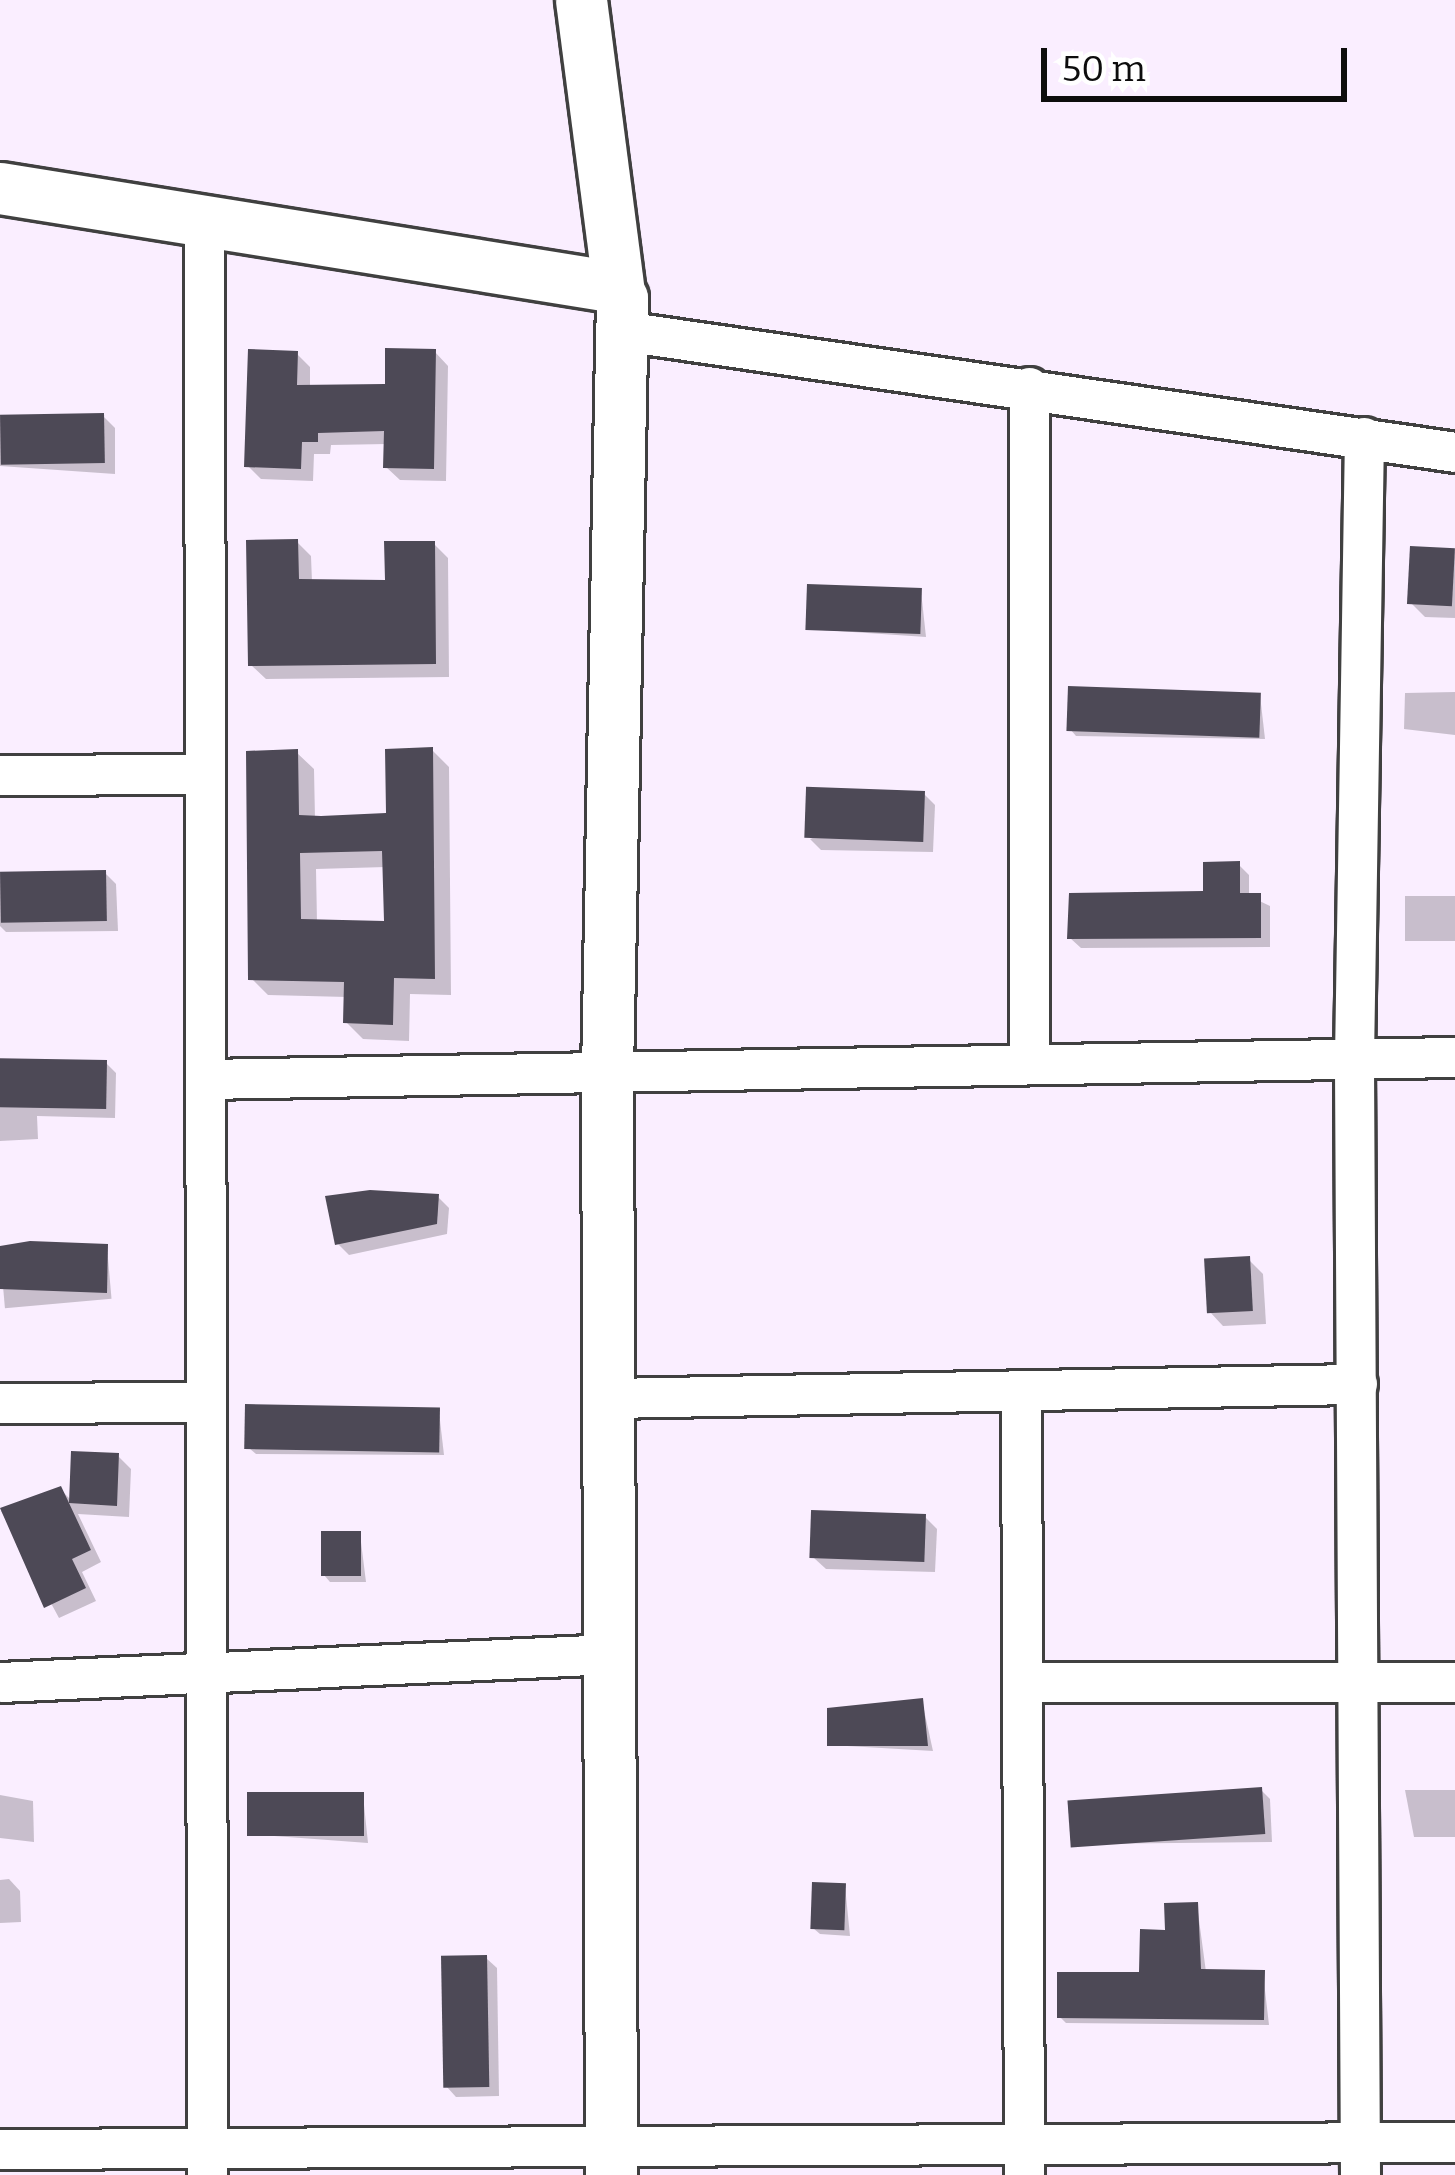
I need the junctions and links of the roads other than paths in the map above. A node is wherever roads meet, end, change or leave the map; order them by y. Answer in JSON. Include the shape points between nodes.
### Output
{"nodes":[{"id":1,"x":581,"y":0,"type":"edge"},
{"id":2,"x":0,"y":188,"type":"edge"},
{"id":3,"x":204,"y":220,"type":"junction"},
{"id":4,"x":621,"y":312,"type":"junction"},
{"id":5,"x":1029,"y":387,"type":"junction"},
{"id":6,"x":1364,"y":437,"type":"junction"},
{"id":7,"x":1455,"y":452,"type":"edge"},
{"id":8,"x":204,"y":773,"type":"junction"},
{"id":9,"x":0,"y":775,"type":"edge"},
{"id":10,"x":1455,"y":1057,"type":"edge"},
{"id":11,"x":1354,"y":1058,"type":"junction"},
{"id":12,"x":1029,"y":1060,"type":"junction"},
{"id":13,"x":607,"y":1072,"type":"junction"},
{"id":14,"x":205,"y":1079,"type":"junction"},
{"id":15,"x":1357,"y":1384,"type":"junction"},
{"id":16,"x":1022,"y":1390,"type":"junction"},
{"id":17,"x":611,"y":1399,"type":"junction"},
{"id":18,"x":206,"y":1402,"type":"junction"},
{"id":19,"x":0,"y":1403,"type":"edge"},
{"id":20,"x":612,"y":1654,"type":"junction"},
{"id":21,"x":206,"y":1674,"type":"junction"},
{"id":22,"x":0,"y":1682,"type":"edge"},
{"id":23,"x":1022,"y":1682,"type":"junction"},
{"id":24,"x":1361,"y":1682,"type":"junction"},
{"id":25,"x":1455,"y":1682,"type":"edge"},
{"id":26,"x":1455,"y":2142,"type":"edge"},
{"id":27,"x":0,"y":2149,"type":"edge"},
{"id":28,"x":1360,"y":2158,"type":"edge"},
{"id":29,"x":612,"y":2161,"type":"edge"},
{"id":30,"x":1024,"y":2161,"type":"edge"},
{"id":31,"x":207,"y":2162,"type":"edge"}],
"edges":[{"from":1,"to":4,"type":"street"},
{"from":2,"to":3,"type":"street"},
{"from":3,"to":4,"type":"street"},
{"from":3,"to":8,"type":"street"},
{"from":4,"to":5,"type":"street"},
{"from":4,"to":13,"type":"street"},
{"from":5,"to":6,"type":"street"},
{"from":5,"to":12,"type":"street"},
{"from":6,"to":7,"type":"street"},
{"from":6,"to":11,"type":"street"},
{"from":8,"to":9,"type":"street"},
{"from":8,"to":14,"type":"street"},
{"from":10,"to":11,"type":"street"},
{"from":11,"to":12,"type":"street"},
{"from":11,"to":15,"type":"street"},
{"from":12,"to":13,"type":"street"},
{"from":13,"to":14,"type":"street"},
{"from":13,"to":17,"type":"street"},
{"from":14,"to":18,"type":"street"},
{"from":15,"to":16,"type":"street"},
{"from":15,"to":24,"type":"street"},
{"from":16,"to":17,"type":"street"},
{"from":16,"to":23,"type":"street"},
{"from":17,"to":20,"type":"street"},
{"from":18,"to":19,"type":"street"},
{"from":18,"to":21,"type":"street"},
{"from":20,"to":21,"type":"street"},
{"from":20,"to":29,"type":"street"},
{"from":21,"to":22,"type":"street"},
{"from":21,"to":31,"type":"street"},
{"from":23,"to":24,"type":"street"},
{"from":23,"to":30,"type":"street"},
{"from":24,"to":25,"type":"street"},
{"from":24,"to":28,"type":"street"},
{"from":26,"to":28,"type":"street"},
{"from":27,"to":31,"type":"street"},
{"from":28,"to":30,"type":"street"},
{"from":29,"to":30,"type":"street"},
{"from":29,"to":31,"type":"street"}]}
